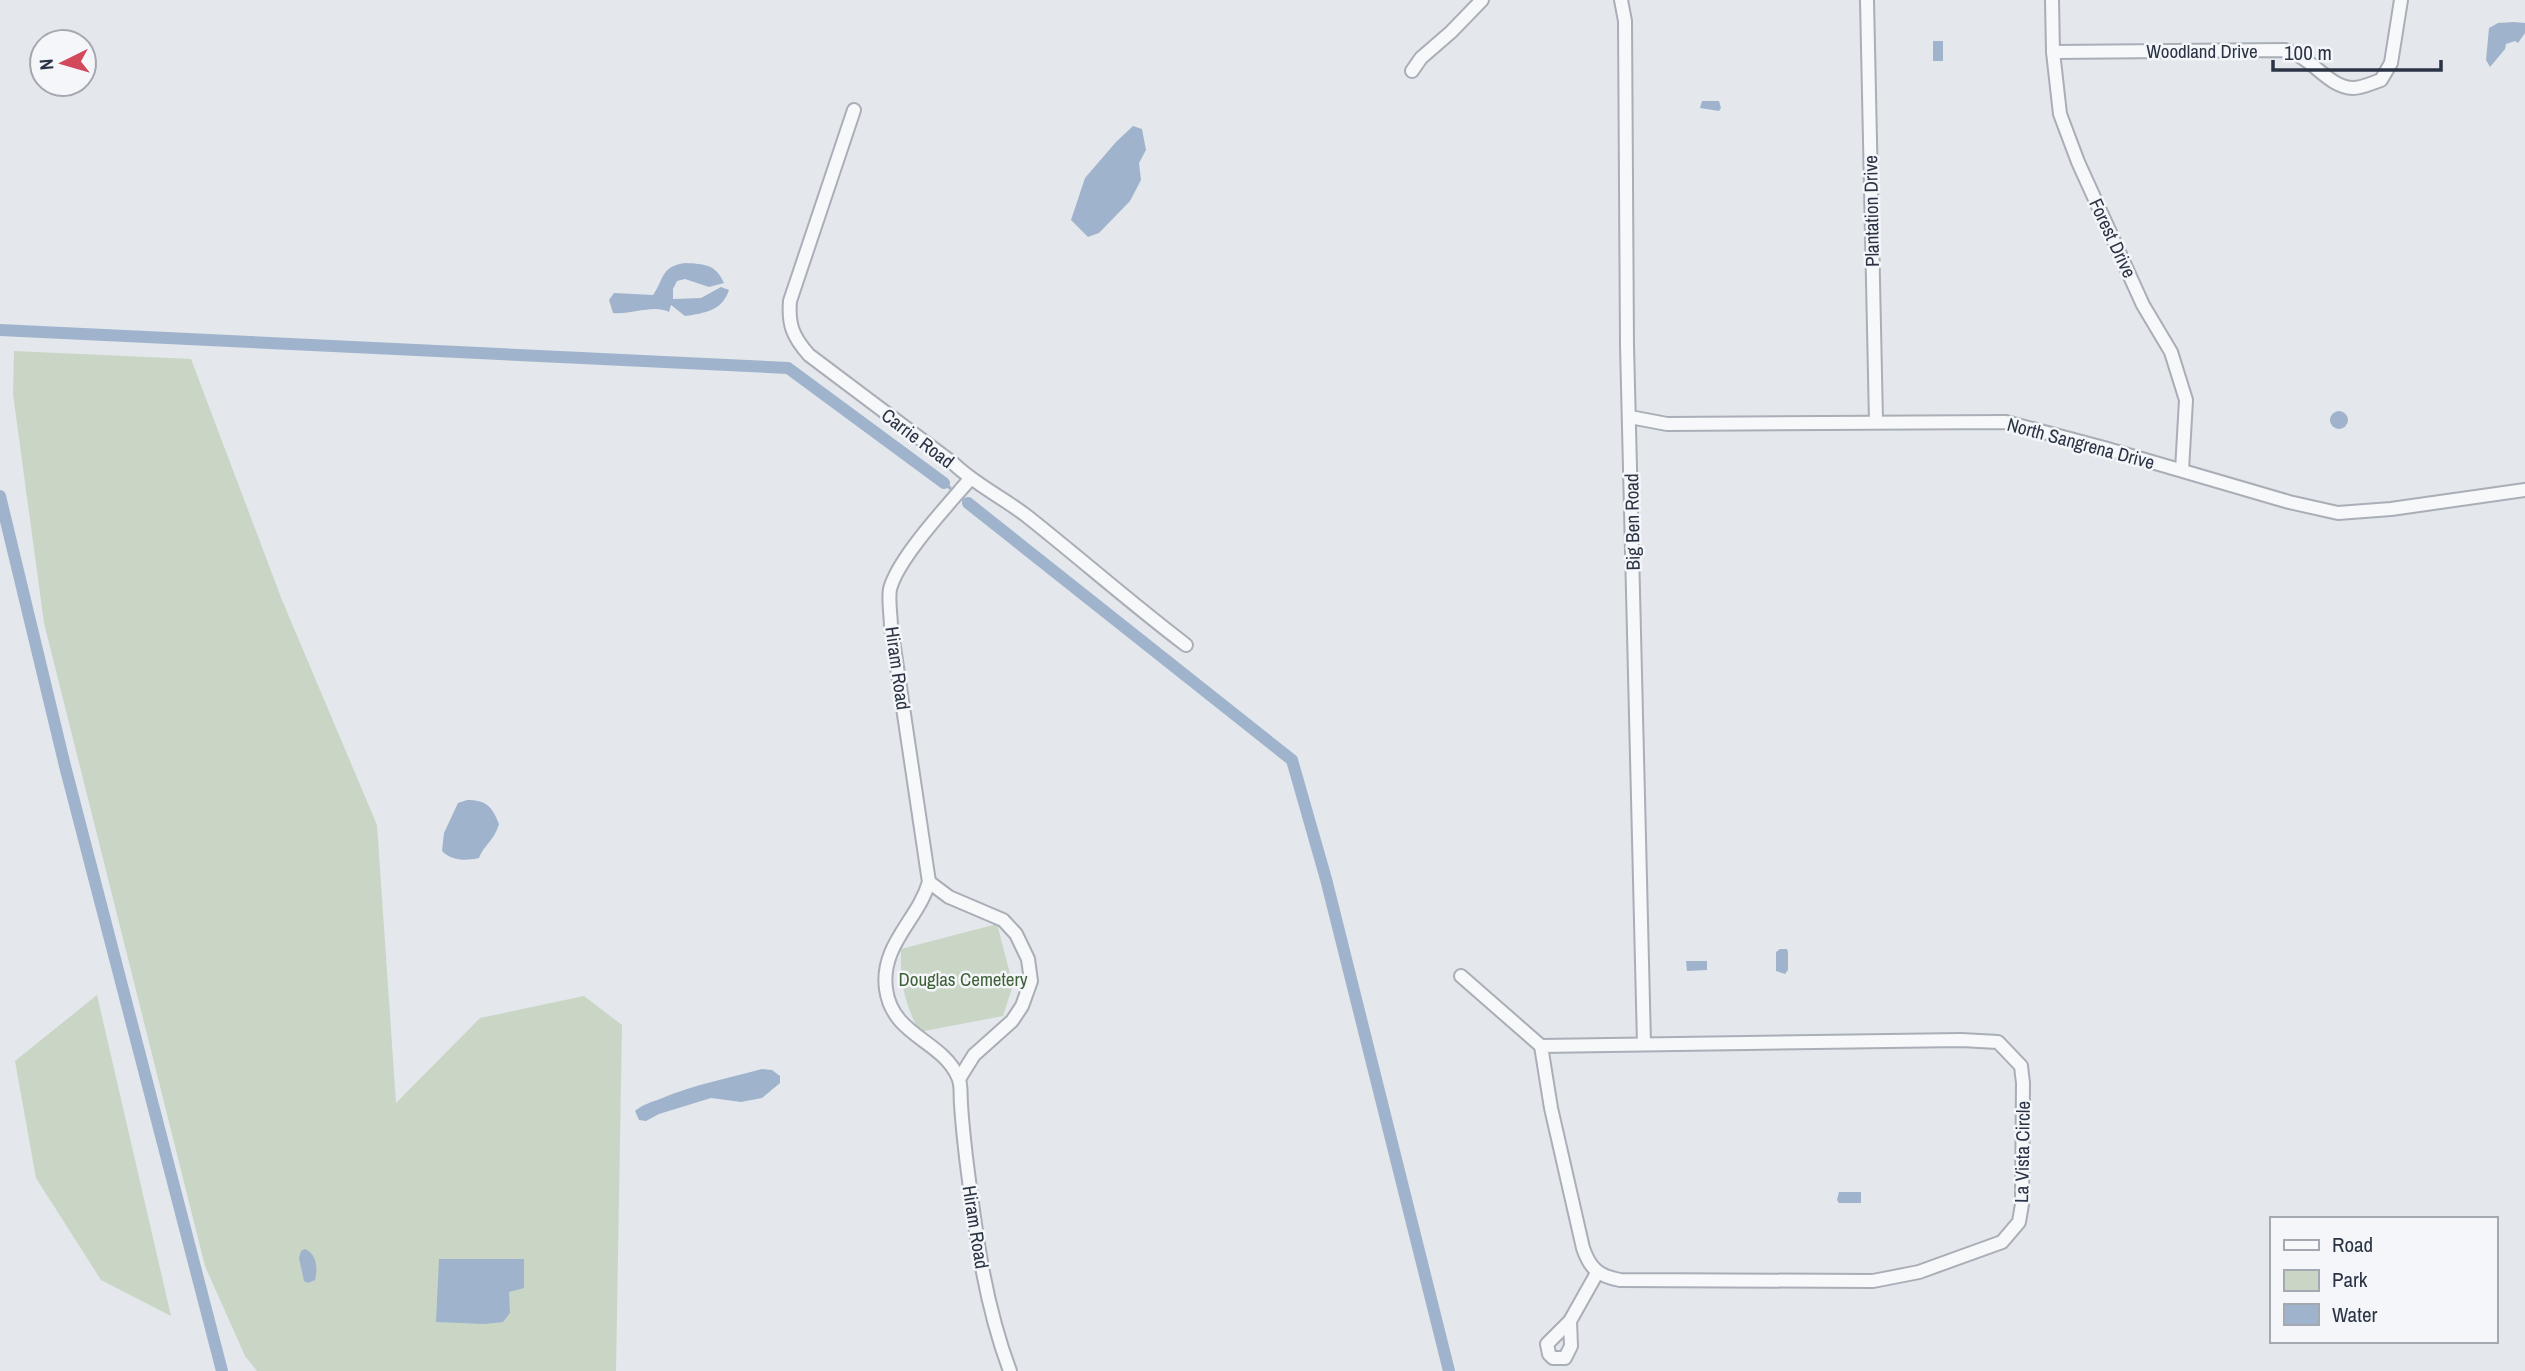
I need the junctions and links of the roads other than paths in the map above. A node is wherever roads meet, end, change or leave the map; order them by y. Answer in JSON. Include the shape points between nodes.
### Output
{"nodes":[{"id":1,"x":1482,"y":0,"type":"edge"},
{"id":2,"x":1621,"y":0,"type":"edge"},
{"id":3,"x":1867,"y":0,"type":"edge"},
{"id":4,"x":2052,"y":0,"type":"edge"},
{"id":5,"x":2401,"y":0,"type":"edge"},
{"id":6,"x":2053,"y":52,"type":"junction"},
{"id":7,"x":1412,"y":71,"type":"dead end"},
{"id":8,"x":854,"y":110,"type":"dead end"},
{"id":9,"x":1630,"y":417,"type":"junction"},
{"id":10,"x":1876,"y":421,"type":"junction"},
{"id":11,"x":2182,"y":470,"type":"junction"},
{"id":12,"x":970,"y":479,"type":"junction"},
{"id":13,"x":2525,"y":490,"type":"edge"},
{"id":14,"x":1186,"y":645,"type":"dead end"},
{"id":15,"x":929,"y":883,"type":"junction"},
{"id":16,"x":1461,"y":976,"type":"dead end"},
{"id":17,"x":1644,"y":1044,"type":"junction"},
{"id":18,"x":1541,"y":1046,"type":"junction"},
{"id":19,"x":959,"y":1079,"type":"junction"},
{"id":20,"x":1597,"y":1273,"type":"junction"},
{"id":21,"x":1570,"y":1321,"type":"dead end"},
{"id":22,"x":1010,"y":1371,"type":"edge"}],
"edges":[{"from":1,"to":7,"type":"street"},
{"from":2,"to":9,"type":"street","name":"Big Ben Road","via":[[1625,20]]},
{"from":3,"to":10,"type":"street","name":"Plantation Drive"},
{"from":4,"to":6,"type":"street","name":"Forest Drive"},
{"from":5,"to":6,"type":"street","name":"Woodland Drive","via":[[2391,63],[2381,80],[2356,88],[2336,85],[2318,67],[2285,50]]},
{"from":6,"to":11,"type":"street","name":"Forest Drive","via":[[2058,106],[2068,139],[2143,305],[2171,352],[2186,400]]},
{"from":8,"to":12,"type":"street","name":"Carrie Road","via":[[790,301],[790,327],[809,355]]},
{"from":9,"to":10,"type":"street","name":"North Sangrena Drive","via":[[1667,424]]},
{"from":9,"to":17,"type":"street","name":"Big Ben Road"},
{"from":10,"to":11,"type":"street","name":"North Sangrena Drive","via":[[2006,422]]},
{"from":11,"to":13,"type":"street","name":"North Sangrena Drive","via":[[2338,513]]},
{"from":12,"to":14,"type":"street","name":"Carrie Road","via":[[1027,516]]},
{"from":12,"to":15,"type":"street","name":"Hiram Road","via":[[904,561],[890,589],[891,627]]},
{"from":15,"to":19,"type":"street","via":[[890,954],[886,990],[902,1023],[943,1055]]},
{"from":15,"to":19,"type":"street","via":[[949,897],[1003,920],[1028,959],[1031,981],[1022,1006],[974,1055]]},
{"from":16,"to":18,"type":"street"},
{"from":17,"to":18,"type":"street","name":"La Vista Circle"},
{"from":17,"to":20,"type":"street","name":"La Vista Circle","via":[[1997,1041],[2021,1066],[2019,1222],[2002,1242],[1919,1272],[1873,1281],[1620,1280]]},
{"from":18,"to":20,"type":"street","via":[[1583,1248]]},
{"from":19,"to":22,"type":"street","name":"Hiram Road","via":[[984,1278]]},
{"from":20,"to":21,"type":"street"}]}
